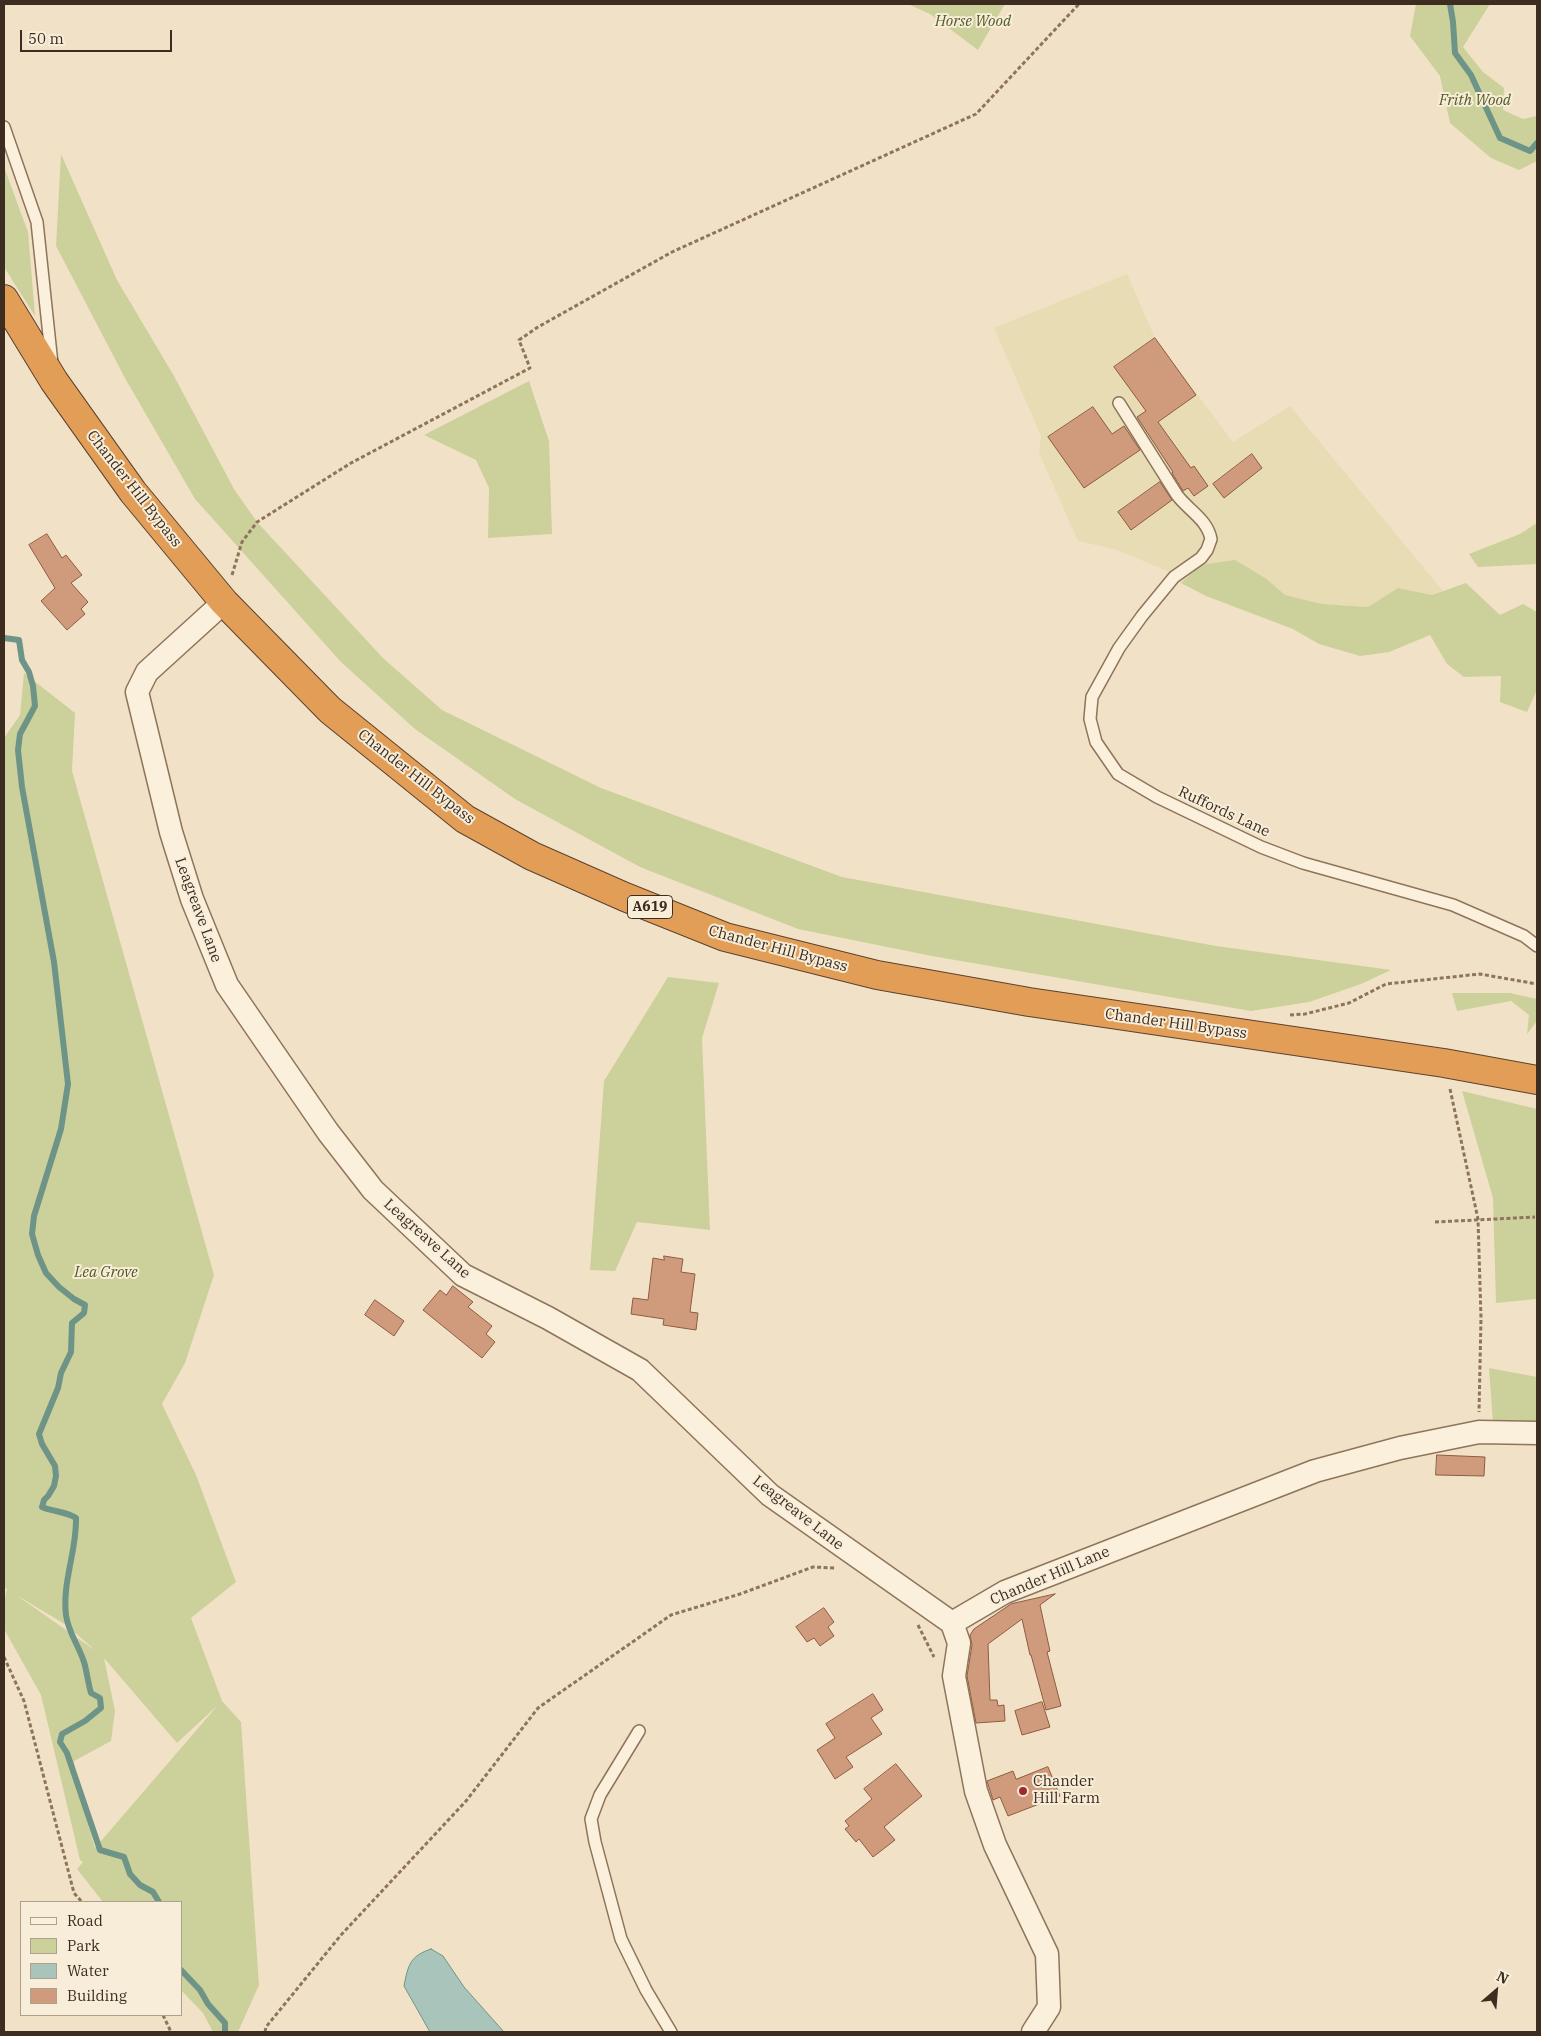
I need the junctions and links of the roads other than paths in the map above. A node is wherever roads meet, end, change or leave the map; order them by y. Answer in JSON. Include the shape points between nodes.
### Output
{"nodes":[{"id":1,"x":4,"y":127,"type":"edge"},
{"id":2,"x":4,"y":299,"type":"edge"},
{"id":3,"x":54,"y":381,"type":"junction"},
{"id":4,"x":1119,"y":403,"type":"dead end"},
{"id":5,"x":224,"y":602,"type":"junction"},
{"id":6,"x":1537,"y":946,"type":"edge"},
{"id":7,"x":1537,"y":1080,"type":"edge"},
{"id":8,"x":1537,"y":1433,"type":"edge"},
{"id":9,"x":952,"y":1623,"type":"junction"},
{"id":10,"x":639,"y":1731,"type":"dead end"},
{"id":11,"x":671,"y":2032,"type":"edge"},
{"id":12,"x":1033,"y":2032,"type":"edge"}],
"edges":[{"from":1,"to":3,"type":"lane","via":[[37,222]]},
{"from":2,"to":3,"type":"highway","name":"Chander Hill Bypass","number":"A619"},
{"from":3,"to":5,"type":"highway","name":"Chander Hill Bypass","number":"A619","via":[[133,492]]},
{"from":4,"to":6,"type":"lane","name":"Ruffords Lane","via":[[1177,495],[1203,521],[1211,539],[1201,558],[1174,577],[1118,648],[1092,697],[1090,719],[1096,742],[1118,774],[1157,797],[1261,847],[1303,863],[1452,905],[1524,936]]},
{"from":5,"to":7,"type":"highway","name":"Chander Hill Bypass","number":"A619","via":[[330,710],[465,819],[532,856],[725,938],[877,974],[1029,1002],[1444,1063]]},
{"from":5,"to":9,"type":"street","name":"Leagreave Lane","via":[[147,672],[137,692],[171,832],[192,899],[227,985],[328,1132],[373,1190],[463,1275],[640,1370],[770,1494]]},
{"from":8,"to":9,"type":"street","name":"Chander Hill Lane","via":[[1479,1432],[1400,1448],[1315,1471],[1005,1592]]},
{"from":9,"to":12,"type":"street","via":[[959,1643],[954,1676],[976,1791],[995,1845],[1047,1954],[1049,2007]]},
{"from":10,"to":11,"type":"lane","via":[[600,1795],[591,1819],[620,1939]]}]}
